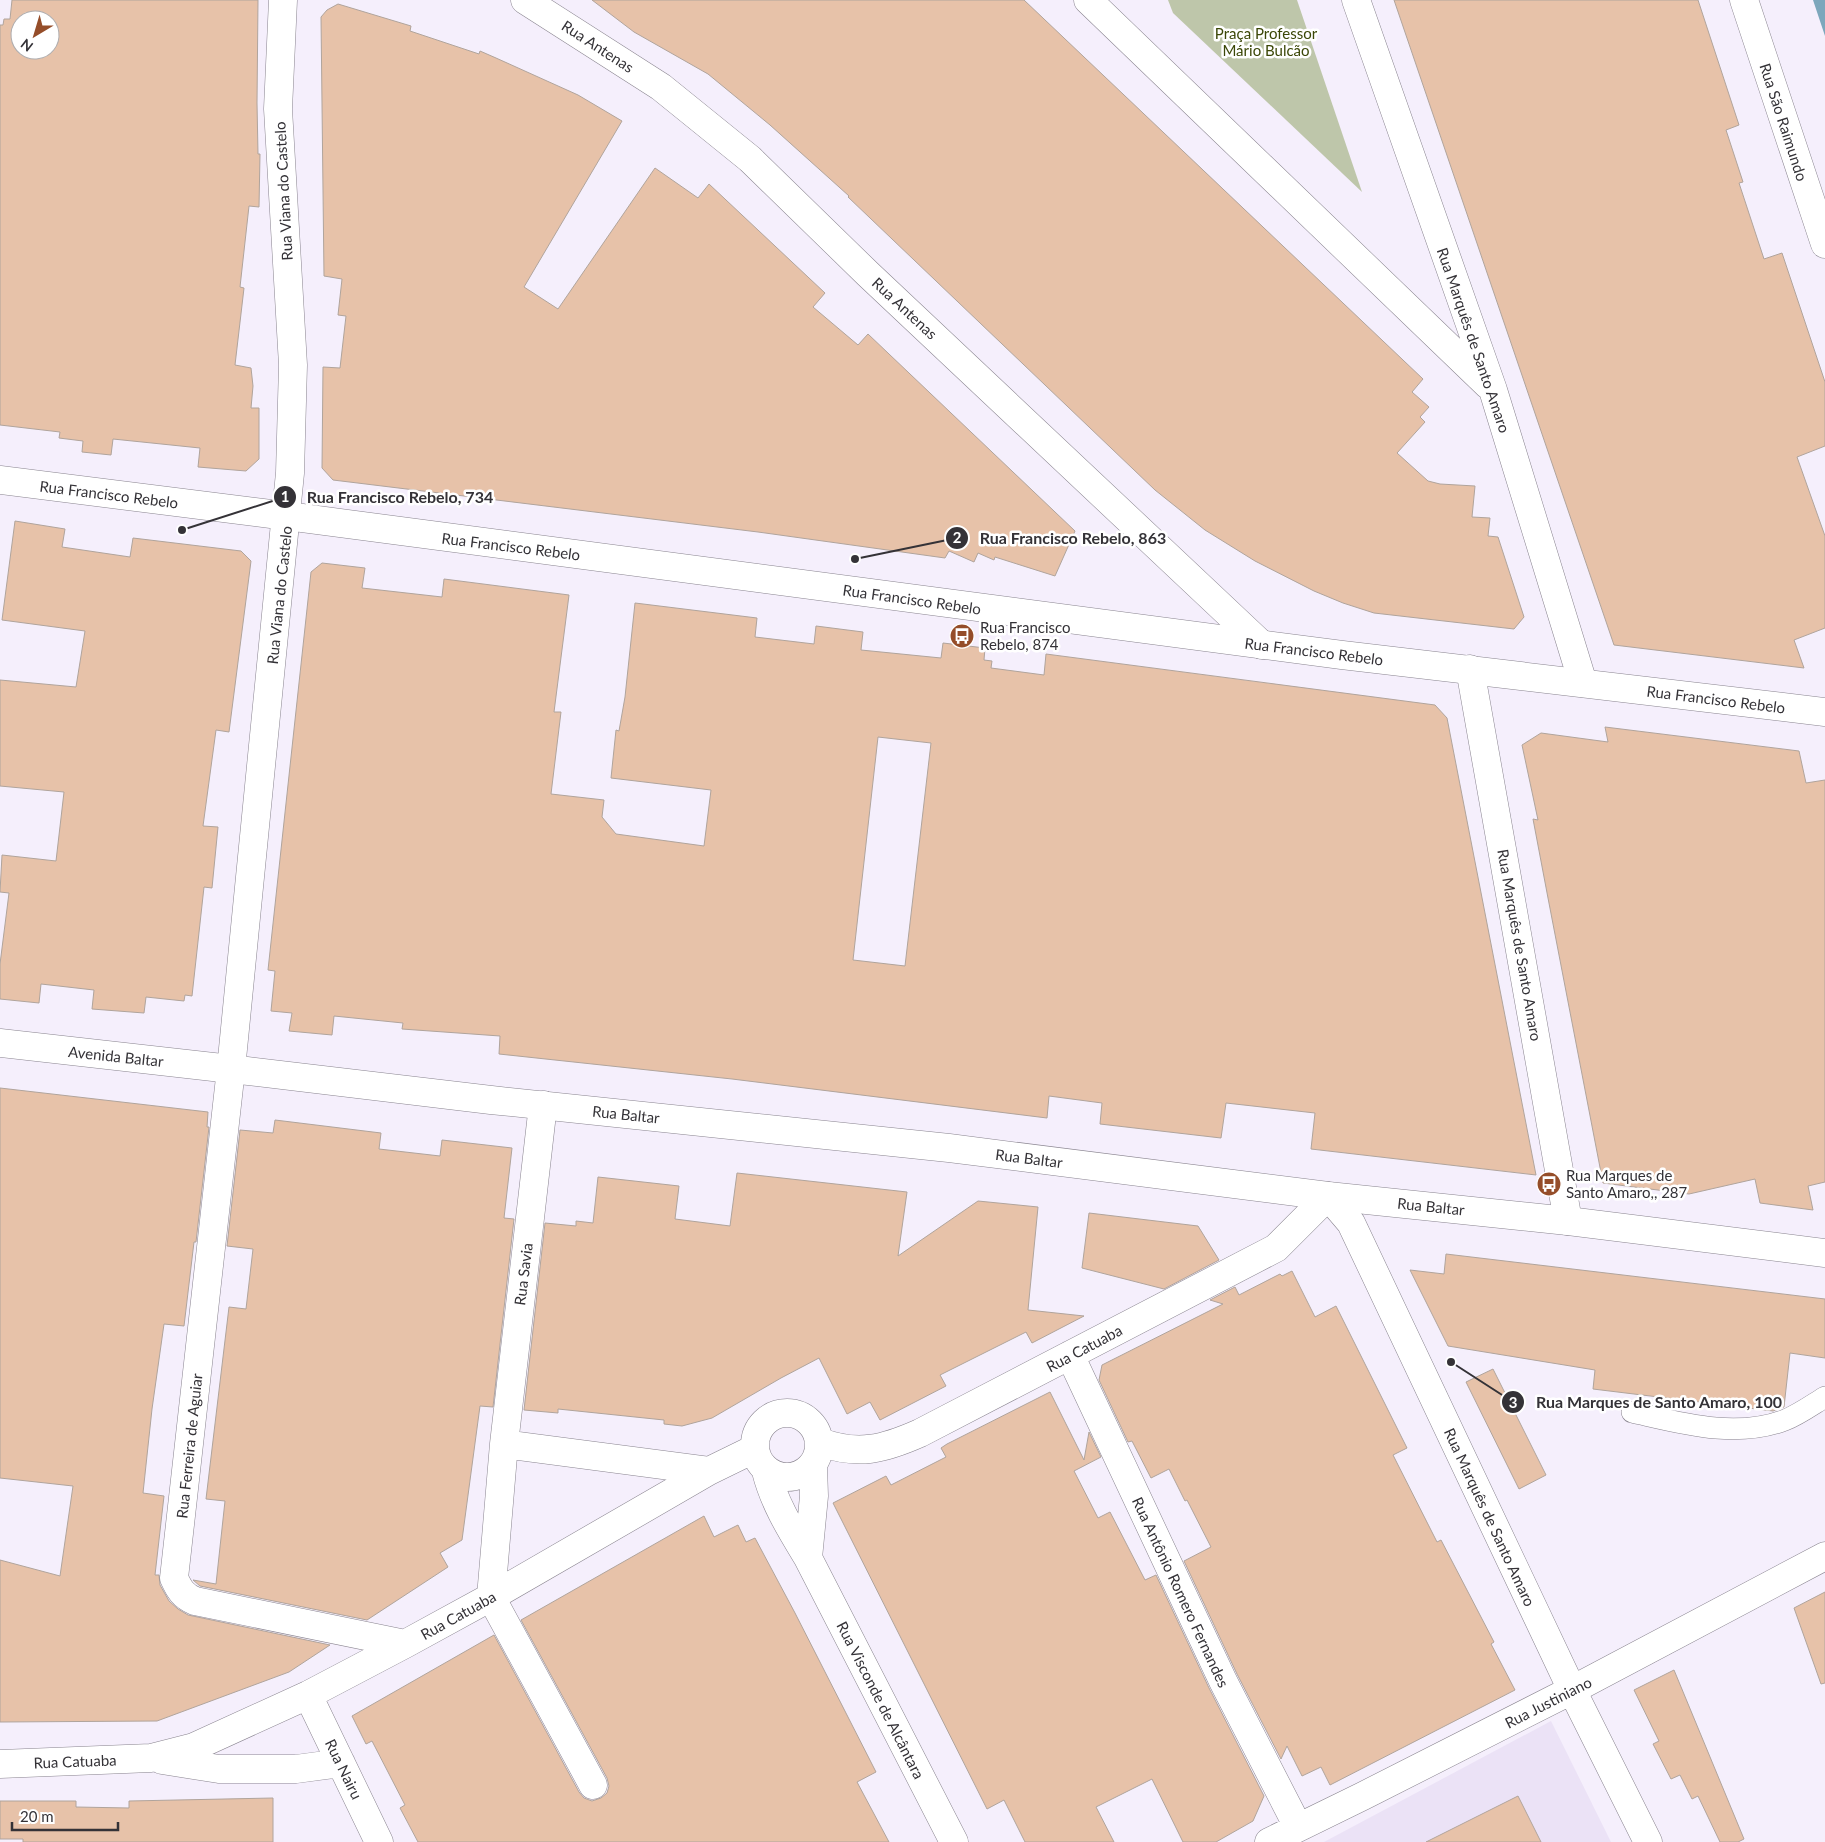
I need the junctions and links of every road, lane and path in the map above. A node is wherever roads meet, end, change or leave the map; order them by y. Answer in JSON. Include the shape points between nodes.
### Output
{"nodes":[{"id":1,"x":283,"y":0,"type":"edge"},
{"id":2,"x":525,"y":0,"type":"edge"},
{"id":3,"x":1088,"y":0,"type":"edge"},
{"id":4,"x":1356,"y":0,"type":"edge"},
{"id":5,"x":1744,"y":0,"type":"edge"},
{"id":6,"x":1825,"y":244,"type":"edge"},
{"id":7,"x":1493,"y":390,"type":"junction"},
{"id":8,"x":0,"y":480,"type":"edge"},
{"id":9,"x":287,"y":516,"type":"junction"},
{"id":10,"x":1262,"y":645,"type":"junction"},
{"id":11,"x":1470,"y":669,"type":"junction"},
{"id":12,"x":1583,"y":682,"type":"junction"},
{"id":13,"x":1825,"y":712,"type":"edge"},
{"id":14,"x":0,"y":1044,"type":"edge"},
{"id":15,"x":232,"y":1069,"type":"junction"},
{"id":16,"x":543,"y":1105,"type":"junction"},
{"id":17,"x":1328,"y":1196,"type":"junction"},
{"id":18,"x":1568,"y":1221,"type":"junction"},
{"id":19,"x":1825,"y":1254,"type":"edge"},
{"id":20,"x":1070,"y":1355,"type":"junction"},
{"id":21,"x":1825,"y":1397,"type":"edge"},
{"id":22,"x":1632,"y":1412,"type":"dead end"},
{"id":23,"x":504,"y":1444,"type":"junction"},
{"id":24,"x":816,"y":1454,"type":"junction"},
{"id":25,"x":760,"y":1460,"type":"junction"},
{"id":26,"x":709,"y":1471,"type":"junction"},
{"id":27,"x":1825,"y":1556,"type":"edge"},
{"id":28,"x":808,"y":1558,"type":"junction"},
{"id":29,"x":491,"y":1597,"type":"junction"},
{"id":30,"x":405,"y":1644,"type":"junction"},
{"id":31,"x":1572,"y":1690,"type":"junction"},
{"id":32,"x":308,"y":1695,"type":"junction"},
{"id":33,"x":151,"y":1758,"type":"junction"},
{"id":34,"x":341,"y":1763,"type":"junction"},
{"id":35,"x":0,"y":1764,"type":"edge"},
{"id":36,"x":593,"y":1785,"type":"dead end"},
{"id":37,"x":1298,"y":1827,"type":"junction"},
{"id":38,"x":380,"y":1842,"type":"edge"},
{"id":39,"x":954,"y":1842,"type":"edge"},
{"id":40,"x":1269,"y":1842,"type":"edge"},
{"id":41,"x":1648,"y":1842,"type":"edge"}],
"edges":[{"from":1,"to":9,"type":"main road","name":"Rua Viana do Castelo","via":[[278,109],[293,365]]},
{"from":2,"to":10,"type":"main road","name":"Rua Antenas","via":[[662,87],[750,159],[882,288]]},
{"from":3,"to":7,"type":"main road"},
{"from":4,"to":7,"type":"main road","name":"Rua Marquês de Santo Amaro"},
{"from":5,"to":6,"type":"main road","name":"Rua São Raimundo"},
{"from":7,"to":12,"type":"main road","name":"Rua Marquês de Santo Amaro"},
{"from":8,"to":9,"type":"main road","name":"Rua Francisco Rebelo"},
{"from":9,"to":10,"type":"main road","name":"Rua Francisco Rebelo"},
{"from":9,"to":15,"type":"main road","name":"Rua Viana do Castelo"},
{"from":10,"to":11,"type":"main road","name":"Rua Francisco Rebelo"},
{"from":11,"to":12,"type":"main road","name":"Rua Francisco Rebelo"},
{"from":11,"to":18,"type":"main road","name":"Rua Marquês de Santo Amaro"},
{"from":12,"to":13,"type":"main road","name":"Rua Francisco Rebelo"},
{"from":14,"to":15,"type":"main road","name":"Avenida Baltar"},
{"from":15,"to":16,"type":"main road","name":"Rua Baltar"},
{"from":15,"to":30,"type":"main road","name":"Rua Ferreira de Aguiar","via":[[174,1578],[186,1597],[195,1601]]},
{"from":16,"to":17,"type":"main road","name":"Rua Baltar","via":[[949,1148]]},
{"from":16,"to":23,"type":"main road","name":"Rua Savia"},
{"from":17,"to":18,"type":"main road","name":"Rua Baltar"},
{"from":17,"to":20,"type":"main road","name":"Rua Catuaba","via":[[1276,1248]]},
{"from":17,"to":31,"type":"main road","name":"Rua Marquês de Santo Amaro","via":[[1351,1223]]},
{"from":18,"to":19,"type":"main road","name":"Rua Baltar"},
{"from":20,"to":24,"type":"main road","name":"Rua Catuaba","via":[[894,1445],[870,1450],[831,1446]]},
{"from":20,"to":37,"type":"main road","name":"Rua Antônio Romero Fernandes","via":[[1223,1681]]},
{"from":21,"to":22,"type":"lane","via":[[1785,1420],[1748,1429],[1696,1426]]},
{"from":23,"to":26,"type":"main road"},
{"from":23,"to":29,"type":"main road","name":"Rua Savia"},
{"from":24,"to":25,"type":"main road","via":[[805,1473],[796,1477],[776,1476]]},
{"from":24,"to":25,"type":"main road","via":[[816,1430],[808,1420],[784,1413],[761,1425],[756,1436]]},
{"from":24,"to":28,"type":"main road"},
{"from":25,"to":26,"type":"main road","name":"Rua Catuaba"},
{"from":25,"to":28,"type":"main road","name":"Rua Visconde de Alcântara","via":[[777,1504]]},
{"from":26,"to":29,"type":"main road","name":"Rua Catuaba"},
{"from":27,"to":31,"type":"main road","name":"Rua Justiniano"},
{"from":28,"to":39,"type":"main road","name":"Rua Visconde de Alcântara"},
{"from":29,"to":30,"type":"main road","name":"Rua Catuaba"},
{"from":29,"to":36,"type":"main road"},
{"from":30,"to":32,"type":"main road","name":"Rua Catuaba"},
{"from":31,"to":37,"type":"main road","name":"Rua Justiniano"},
{"from":31,"to":41,"type":"main road","name":"Rua Marquês de Santo Amaro"},
{"from":32,"to":33,"type":"main road","name":"Rua Catuaba","via":[[194,1747]]},
{"from":32,"to":34,"type":"main road","name":"Rua Nairu"},
{"from":33,"to":34,"type":"main road","name":"Rua Catuaba","via":[[219,1769],[296,1769]]},
{"from":33,"to":35,"type":"main road","name":"Rua Catuaba"},
{"from":34,"to":38,"type":"main road","name":"Rua Nairu"},
{"from":37,"to":40,"type":"main road","name":"Rua Justiniano"}]}
